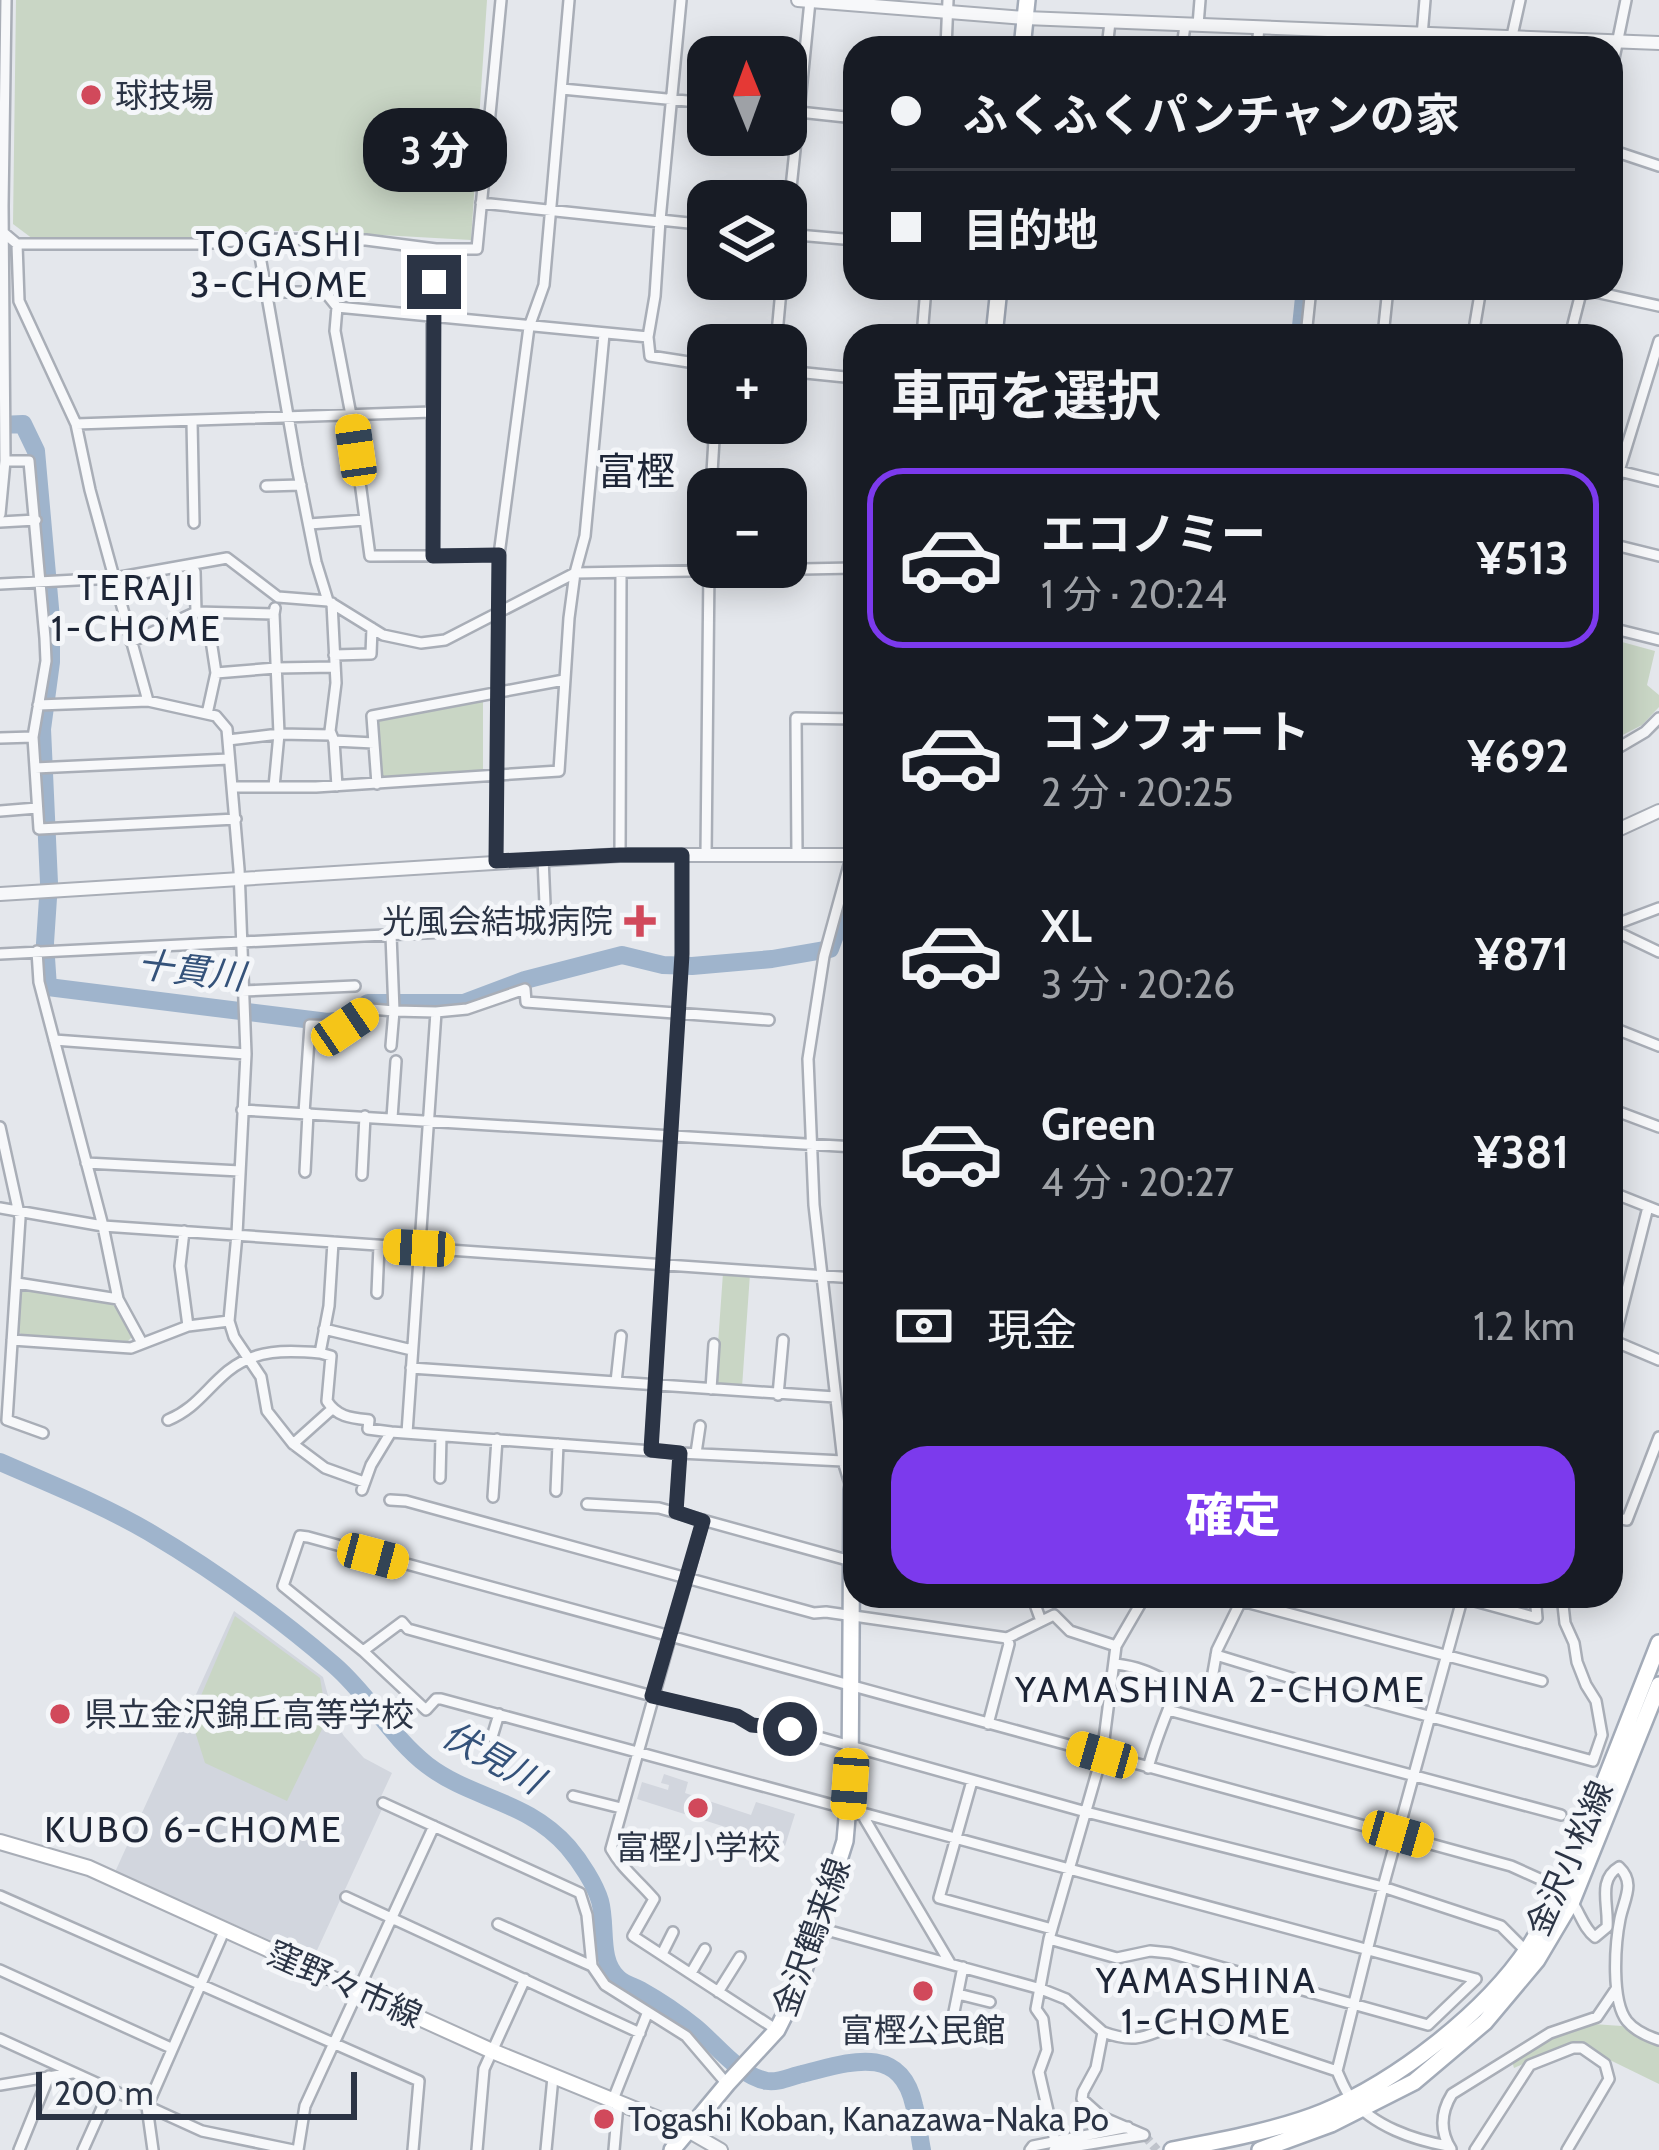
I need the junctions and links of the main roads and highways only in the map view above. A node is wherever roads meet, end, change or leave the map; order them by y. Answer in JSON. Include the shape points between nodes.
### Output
{"nodes":[{"id":1,"x":851,"y":1608,"type":"edge"},
{"id":2,"x":1659,"y":1643,"type":"edge"},
{"id":3,"x":1659,"y":1685,"type":"edge"},
{"id":4,"x":0,"y":1842,"type":"edge"},
{"id":5,"x":1357,"y":2103,"type":"junction"},
{"id":6,"x":688,"y":2132,"type":"junction"},
{"id":7,"x":672,"y":2150,"type":"edge"},
{"id":8,"x":1172,"y":2150,"type":"edge"},
{"id":9,"x":1260,"y":2150,"type":"edge"}],
"edges":[{"from":1,"to":6,"type":"main road","name":"金沢鶴来線","via":[[845,1841],[819,1928],[778,2030]]},
{"from":2,"to":5,"type":"main road","name":"金沢小松線","via":[[1582,1839],[1526,1951],[1457,2026]]},
{"from":3,"to":5,"type":"main road","name":"金沢小松線","via":[[1572,1901],[1538,1960],[1485,2022],[1414,2082]]},
{"from":4,"to":6,"type":"main road","name":"窪野々市線","via":[[89,1868]]},
{"from":5,"to":8,"type":"main road","name":"金沢小松線"},
{"from":5,"to":9,"type":"main road","name":"金沢小松線","via":[[1331,2124]]},
{"from":6,"to":7,"type":"main road","name":"金沢鶴来線"}]}
